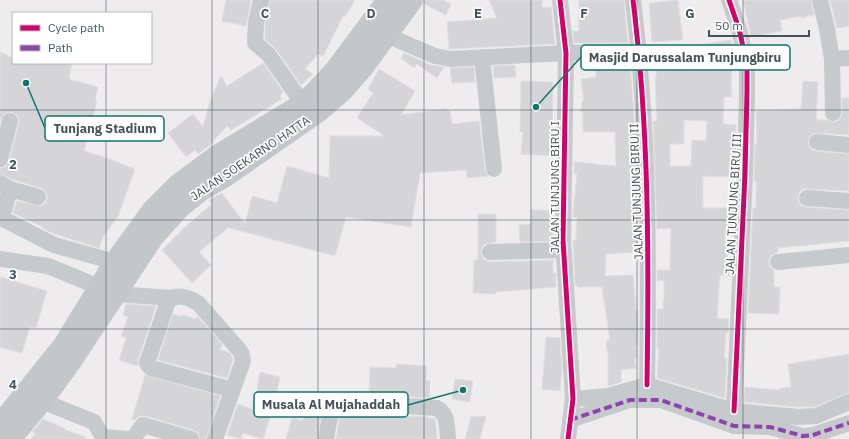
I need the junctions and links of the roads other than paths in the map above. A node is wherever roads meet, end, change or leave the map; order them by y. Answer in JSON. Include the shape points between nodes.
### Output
{"nodes":[{"id":1,"x":261,"y":0,"type":"edge"},
{"id":2,"x":388,"y":0,"type":"edge"},
{"id":3,"x":412,"y":0,"type":"edge"},
{"id":4,"x":560,"y":0,"type":"edge"},
{"id":5,"x":633,"y":0,"type":"edge"},
{"id":6,"x":729,"y":0,"type":"edge"},
{"id":7,"x":820,"y":0,"type":"edge"},
{"id":8,"x":386,"y":35,"type":"junction"},
{"id":9,"x":640,"y":52,"type":"junction"},
{"id":10,"x":566,"y":53,"type":"junction"},
{"id":11,"x":482,"y":57,"type":"junction"},
{"id":12,"x":849,"y":58,"type":"edge"},
{"id":13,"x":832,"y":60,"type":"junction"},
{"id":14,"x":302,"y":104,"type":"junction"},
{"id":15,"x":833,"y":113,"type":"dead end"},
{"id":16,"x":10,"y":121,"type":"dead end"},
{"id":17,"x":817,"y":142,"type":"dead end"},
{"id":18,"x":849,"y":145,"type":"edge"},
{"id":19,"x":0,"y":159,"type":"edge"},
{"id":20,"x":494,"y":169,"type":"dead end"},
{"id":21,"x":5,"y":186,"type":"edge"},
{"id":22,"x":38,"y":197,"type":"dead end"},
{"id":23,"x":807,"y":198,"type":"dead end"},
{"id":24,"x":849,"y":201,"type":"edge"},
{"id":25,"x":563,"y":250,"type":"junction"},
{"id":26,"x":490,"y":252,"type":"dead end"},
{"id":27,"x":849,"y":255,"type":"edge"},
{"id":28,"x":0,"y":259,"type":"edge"},
{"id":29,"x":115,"y":262,"type":"junction"},
{"id":30,"x":778,"y":262,"type":"dead end"},
{"id":31,"x":108,"y":291,"type":"junction"},
{"id":32,"x":172,"y":298,"type":"junction"},
{"id":33,"x":647,"y":385,"type":"junction"},
{"id":34,"x":233,"y":390,"type":"junction"},
{"id":35,"x":573,"y":399,"type":"junction"},
{"id":36,"x":42,"y":401,"type":"junction"},
{"id":37,"x":849,"y":402,"type":"edge"},
{"id":38,"x":734,"y":411,"type":"junction"},
{"id":39,"x":570,"y":420,"type":"junction"},
{"id":40,"x":849,"y":423,"type":"edge"},
{"id":41,"x":0,"y":425,"type":"edge"},
{"id":42,"x":102,"y":438,"type":"edge"},
{"id":43,"x":217,"y":438,"type":"edge"},
{"id":44,"x":10,"y":439,"type":"edge"},
{"id":45,"x":128,"y":439,"type":"edge"},
{"id":46,"x":133,"y":439,"type":"edge"},
{"id":47,"x":190,"y":439,"type":"edge"},
{"id":48,"x":326,"y":439,"type":"edge"},
{"id":49,"x":448,"y":439,"type":"edge"},
{"id":50,"x":568,"y":439,"type":"edge"}],
"edges":[{"from":1,"to":14,"type":"street","via":[[255,43],[268,54]]},
{"from":2,"to":14,"type":"main road","via":[[334,72]]},
{"from":3,"to":8,"type":"main road","name":"JALAN SOEKARNO HATTA"},
{"from":4,"to":10,"type":"street","name":"JALAN TUNJUNG BIRU I"},
{"from":5,"to":9,"type":"street","name":"JALAN TUNJUNG BIRU II"},
{"from":6,"to":38,"type":"street","name":"JALAN TUNJUNG BIRU III","via":[[747,64],[748,92]]},
{"from":7,"to":13,"type":"street","via":[[828,29]]},
{"from":8,"to":11,"type":"street","via":[[435,56]]},
{"from":8,"to":31,"type":"main road","name":"JALAN SOEKARNO HATTA","via":[[342,91],[319,111],[201,190],[179,208]]},
{"from":9,"to":10,"type":"street"},
{"from":9,"to":33,"type":"street","name":"JALAN TUNJUNG BIRU II","via":[[646,173]]},
{"from":10,"to":11,"type":"street"},
{"from":10,"to":25,"type":"street","name":"JALAN TUNJUNG BIRU I"},
{"from":11,"to":20,"type":"street"},
{"from":12,"to":13,"type":"street"},
{"from":13,"to":15,"type":"street"},
{"from":14,"to":29,"type":"main road","via":[[217,156],[179,184],[153,210]]},
{"from":16,"to":19,"type":"street"},
{"from":17,"to":18,"type":"street"},
{"from":21,"to":22,"type":"street"},
{"from":21,"to":29,"type":"street","via":[[3,219],[54,245]]},
{"from":23,"to":24,"type":"street"},
{"from":25,"to":26,"type":"street"},
{"from":25,"to":35,"type":"street","name":"JALAN TUNJUNG BIRU I"},
{"from":27,"to":30,"type":"street"},
{"from":28,"to":31,"type":"street","via":[[48,266]]},
{"from":29,"to":31,"type":"main road"},
{"from":31,"to":32,"type":"street"},
{"from":31,"to":36,"type":"main road","name":"JALAN SOEKARNO HATTA","via":[[71,362]]},
{"from":31,"to":41,"type":"main road"},
{"from":32,"to":34,"type":"street","via":[[189,298],[198,303],[241,352],[243,358]]},
{"from":32,"to":34,"type":"street","via":[[168,301],[148,365],[151,368]]},
{"from":33,"to":35,"type":"street","via":[[608,396]]},
{"from":33,"to":38,"type":"street"},
{"from":34,"to":43,"type":"street"},
{"from":35,"to":39,"type":"street","name":"JALAN TUNJUNG BIRU I"},
{"from":36,"to":42,"type":"street","via":[[94,422]]},
{"from":36,"to":44,"type":"main road","name":"JALAN SOEKARNO HATTA"},
{"from":37,"to":38,"type":"street","via":[[816,416],[798,417]]},
{"from":39,"to":40,"type":"street","via":[[630,400],[661,400],[734,426],[770,427],[803,436]]},
{"from":39,"to":50,"type":"street","name":"JALAN TUNJUNG BIRU I"},
{"from":42,"to":45,"type":"street"},
{"from":46,"to":47,"type":"street","via":[[143,425]]},
{"from":48,"to":49,"type":"street","via":[[333,409],[341,402],[437,408],[445,415]]}]}
